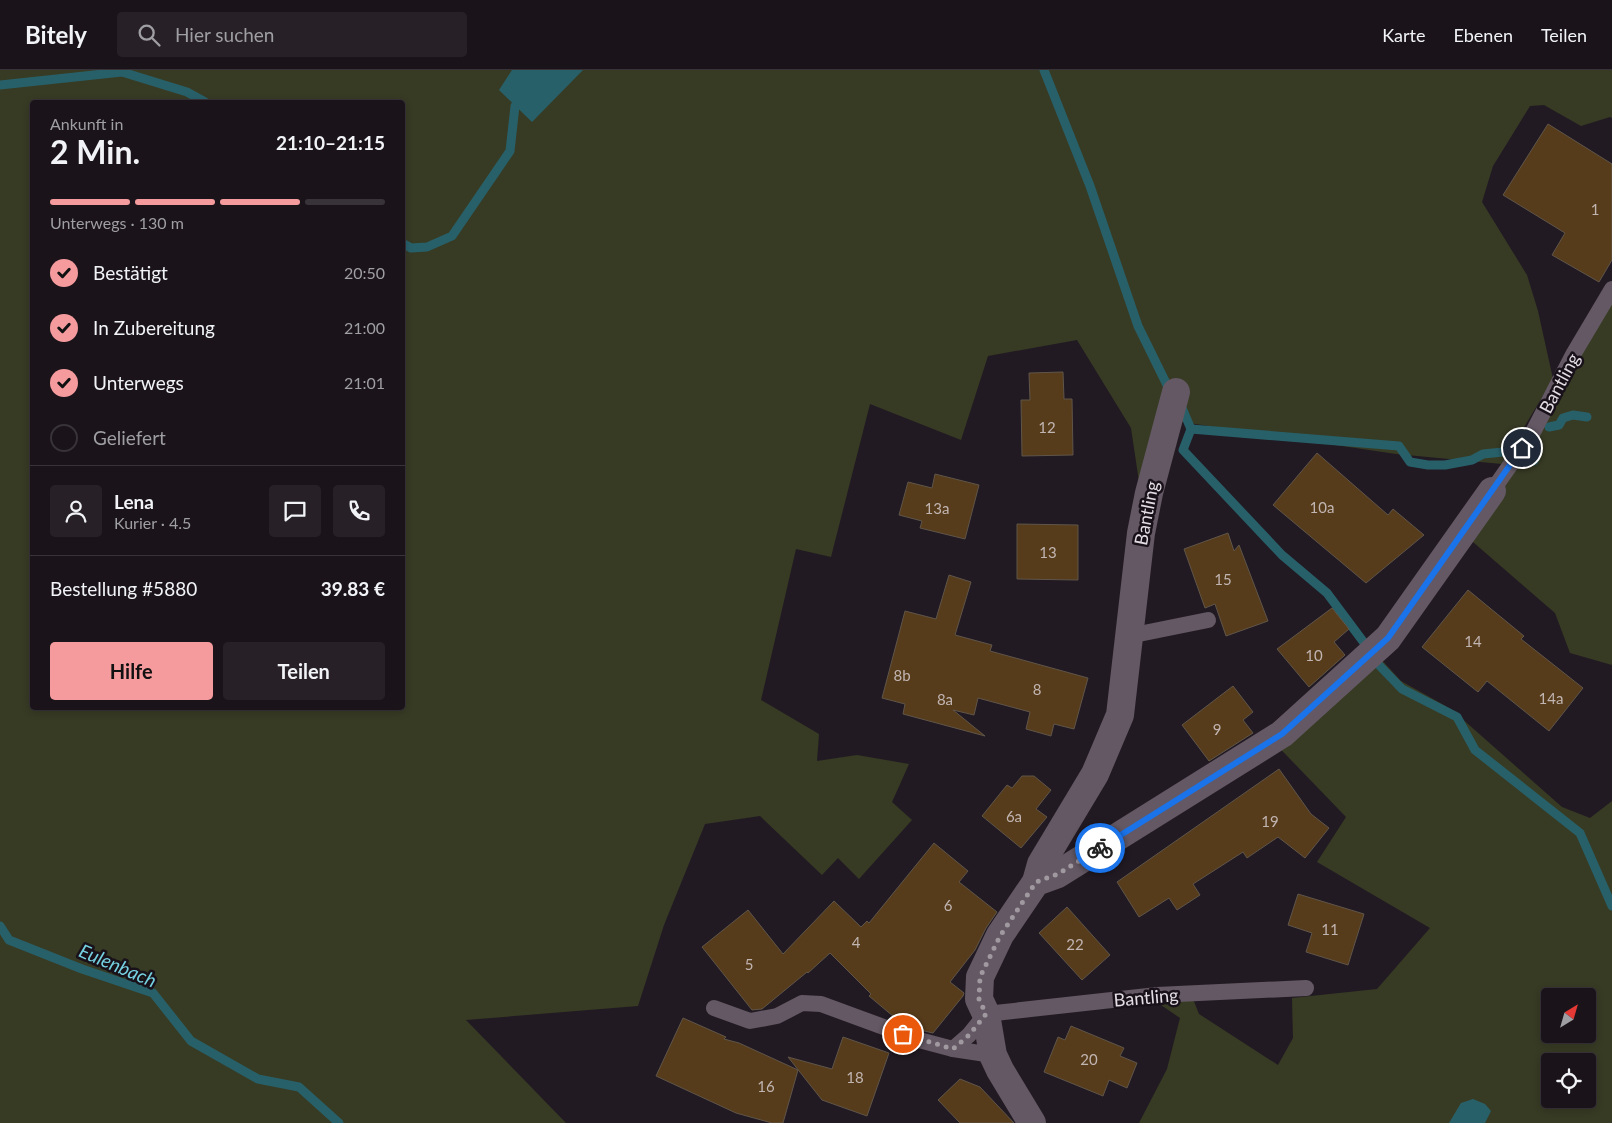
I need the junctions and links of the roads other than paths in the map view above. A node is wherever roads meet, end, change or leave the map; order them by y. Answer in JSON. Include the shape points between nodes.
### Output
{"nodes":[{"id":1,"x":1612,"y":289,"type":"edge"},
{"id":2,"x":1176,"y":392,"type":"dead end"},
{"id":3,"x":1492,"y":491,"type":"joint"},
{"id":4,"x":1208,"y":620,"type":"dead end"},
{"id":5,"x":1129,"y":636,"type":"junction"},
{"id":6,"x":1036,"y":882,"type":"junction"},
{"id":7,"x":1306,"y":988,"type":"dead end"},
{"id":8,"x":714,"y":1008,"type":"dead end"},
{"id":9,"x":986,"y":1014,"type":"junction"},
{"id":10,"x":953,"y":1049,"type":"junction"},
{"id":11,"x":993,"y":1055,"type":"junction"},
{"id":12,"x":1032,"y":1123,"type":"edge"}],
"edges":[{"from":1,"to":3,"type":"lane","name":"Bantling","via":[[1532,434]]},
{"from":2,"to":5,"type":"street","name":"Bantling","via":[[1145,509]]},
{"from":3,"to":6,"type":"street","name":"Bantling","via":[[1388,638],[1282,734],[1058,874]]},
{"from":4,"to":5,"type":"lane"},
{"from":5,"to":6,"type":"street","name":"Bantling","via":[[1120,715],[1096,774],[1041,864]]},
{"from":6,"to":9,"type":"street","name":"Bantling","via":[[1000,936],[980,977],[979,999]]},
{"from":7,"to":9,"type":"lane","name":"Bantling","via":[[1157,995]]},
{"from":8,"to":10,"type":"lane","via":[[750,1021],[777,1016],[802,1003],[821,1004]]},
{"from":9,"to":10,"type":"lane"},
{"from":9,"to":11,"type":"street","name":"Bantling"},
{"from":10,"to":11,"type":"lane"},
{"from":11,"to":12,"type":"street","name":"Bantling"}]}
